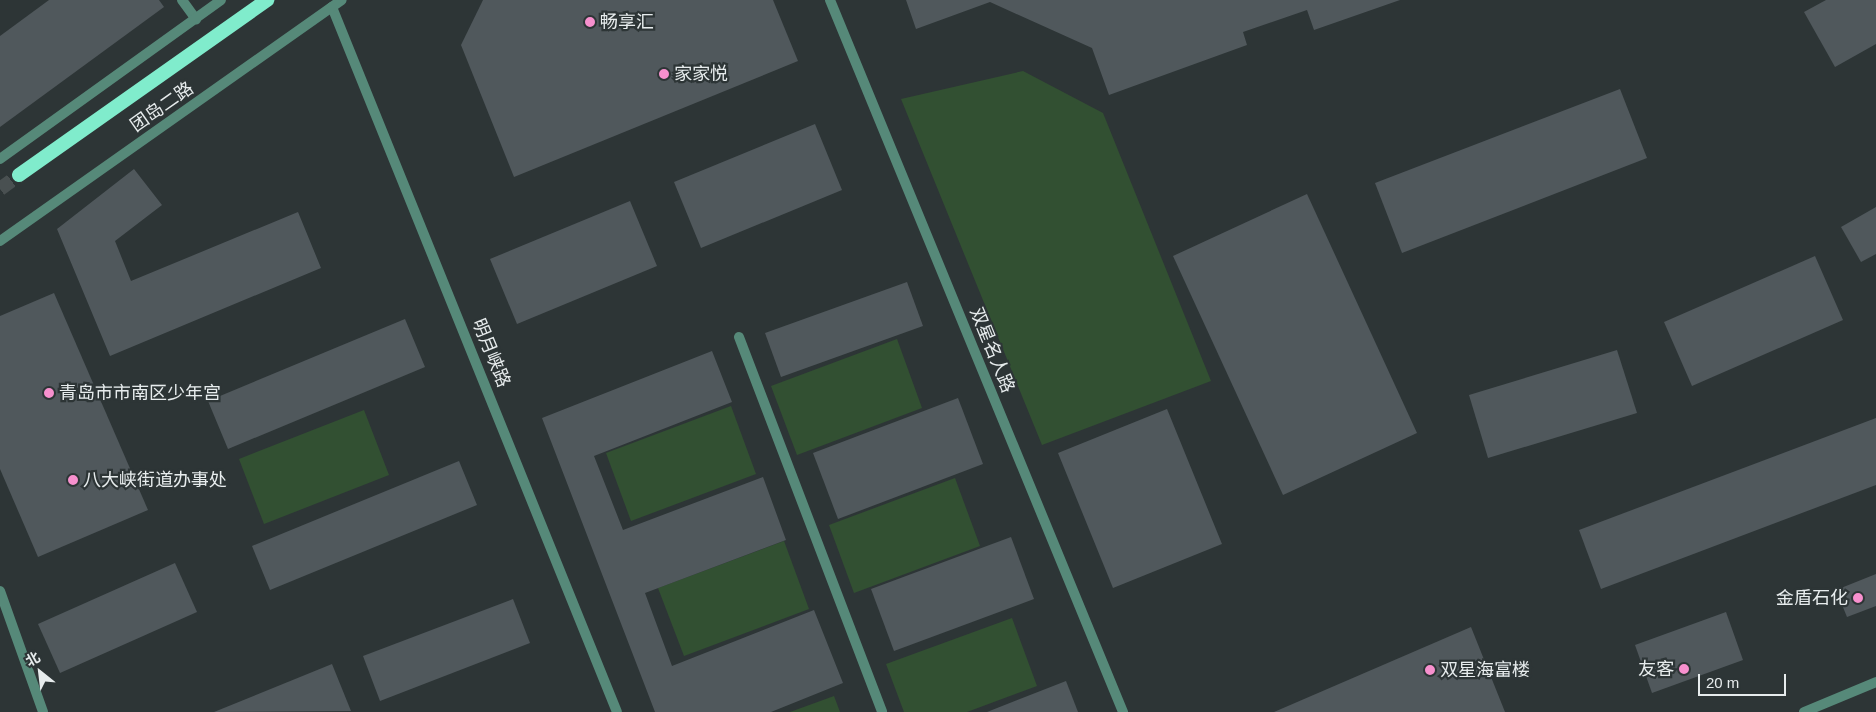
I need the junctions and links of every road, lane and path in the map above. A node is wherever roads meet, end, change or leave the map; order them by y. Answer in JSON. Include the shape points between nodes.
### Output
{"nodes":[{"id":1,"x":182,"y":0,"type":"edge"},
{"id":2,"x":221,"y":0,"type":"edge"},
{"id":3,"x":267,"y":0,"type":"edge"},
{"id":4,"x":342,"y":0,"type":"edge"},
{"id":5,"x":830,"y":0,"type":"edge"},
{"id":6,"x":332,"y":7,"type":"junction"},
{"id":7,"x":196,"y":19,"type":"junction"},
{"id":8,"x":0,"y":159,"type":"edge"},
{"id":9,"x":19,"y":175,"type":"tunnel mouth"},
{"id":10,"x":0,"y":241,"type":"edge"},
{"id":11,"x":739,"y":337,"type":"dead end"},
{"id":12,"x":0,"y":591,"type":"edge"},
{"id":13,"x":1876,"y":682,"type":"edge"},
{"id":14,"x":43,"y":712,"type":"edge"},
{"id":15,"x":617,"y":712,"type":"edge"},
{"id":16,"x":882,"y":712,"type":"edge"},
{"id":17,"x":1123,"y":712,"type":"edge"},
{"id":18,"x":1804,"y":712,"type":"edge"}],
"edges":[{"from":1,"to":7,"type":"street"},
{"from":2,"to":7,"type":"street"},
{"from":3,"to":9,"type":"highway"},
{"from":4,"to":6,"type":"street","name":"团岛二路"},
{"from":5,"to":17,"type":"street","name":"双星名人路"},
{"from":6,"to":10,"type":"street","name":"团岛二路"},
{"from":6,"to":15,"type":"street","name":"明月峡路"},
{"from":7,"to":8,"type":"street"},
{"from":11,"to":16,"type":"street"},
{"from":12,"to":14,"type":"street"},
{"from":13,"to":18,"type":"street"}]}
